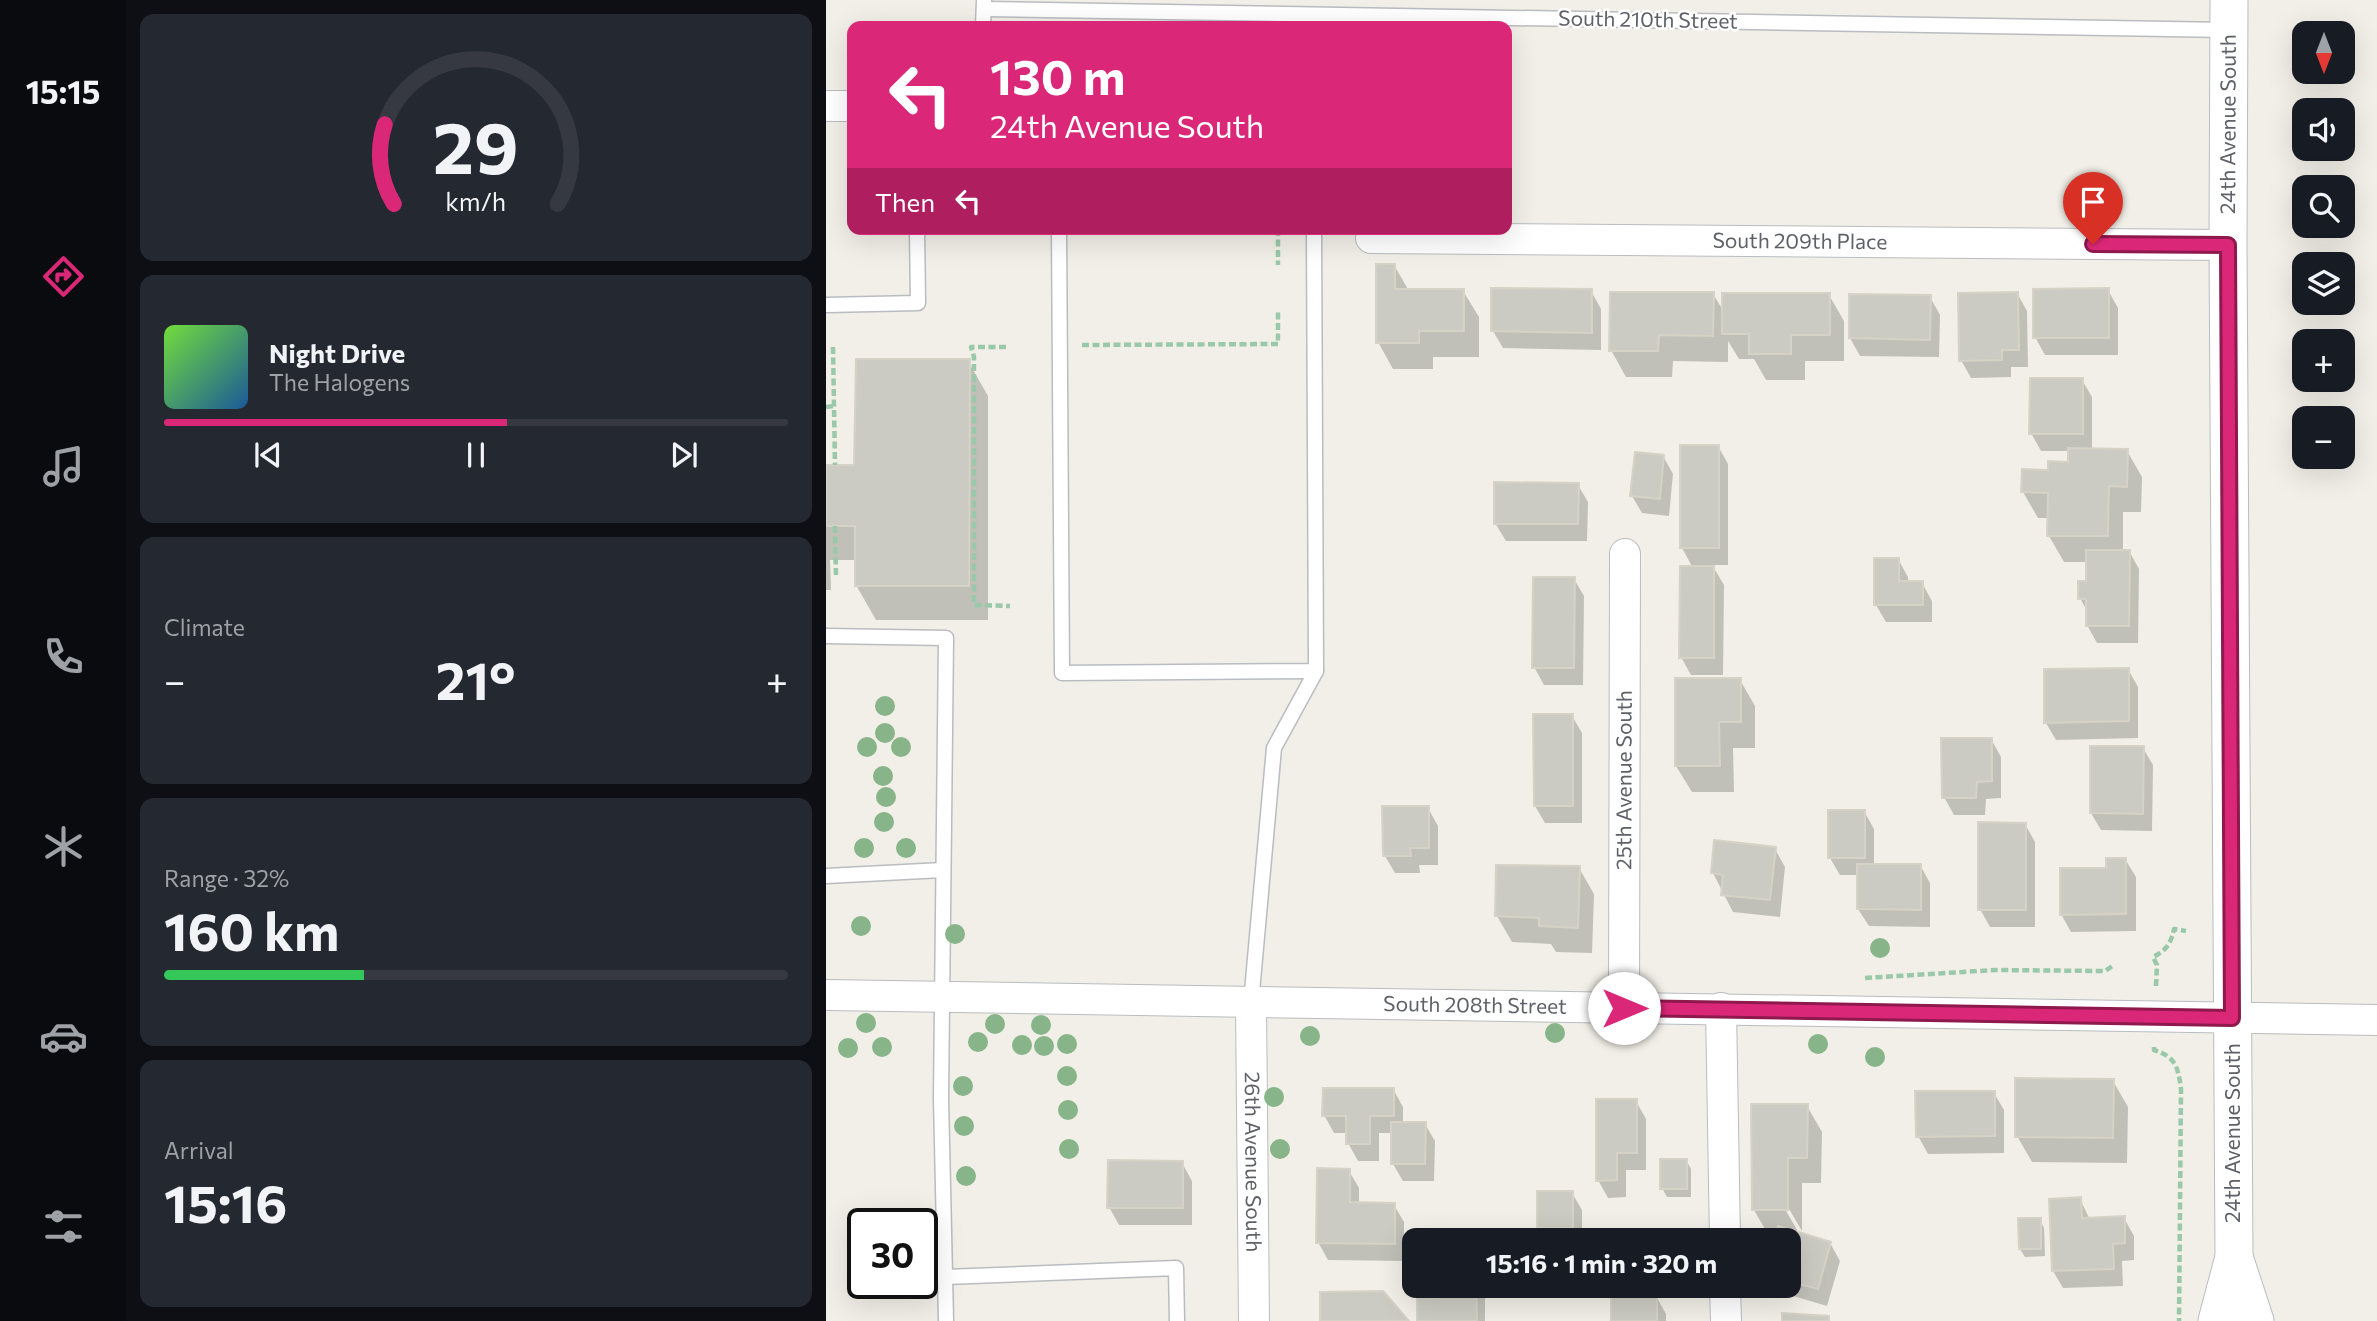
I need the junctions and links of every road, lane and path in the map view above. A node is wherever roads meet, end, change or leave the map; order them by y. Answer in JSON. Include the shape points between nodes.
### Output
{"nodes":[{"id":1,"x":984,"y":4,"type":"edge"},
{"id":2,"x":2229,"y":15,"type":"edge"},
{"id":3,"x":826,"y":106,"type":"edge"},
{"id":4,"x":847,"y":106,"type":"edge"},
{"id":5,"x":917,"y":235,"type":"edge"},
{"id":6,"x":1059,"y":235,"type":"edge"},
{"id":7,"x":1278,"y":235,"type":"edge"},
{"id":8,"x":1314,"y":235,"type":"edge"},
{"id":9,"x":1370,"y":238,"type":"dead end"},
{"id":10,"x":2228,"y":245,"type":"junction"},
{"id":11,"x":1278,"y":265,"type":"dead end"},
{"id":12,"x":826,"y":305,"type":"edge"},
{"id":13,"x":1278,"y":310,"type":"dead end"},
{"id":14,"x":1073,"y":345,"type":"dead end"},
{"id":15,"x":833,"y":346,"type":"dead end"},
{"id":16,"x":1006,"y":347,"type":"dead end"},
{"id":17,"x":834,"y":406,"type":"junction"},
{"id":18,"x":826,"y":407,"type":"edge"},
{"id":19,"x":835,"y":465,"type":"dead end"},
{"id":20,"x":835,"y":526,"type":"dead end"},
{"id":21,"x":1625,"y":554,"type":"dead end"},
{"id":22,"x":836,"y":576,"type":"dead end"},
{"id":23,"x":1010,"y":606,"type":"dead end"},
{"id":24,"x":826,"y":636,"type":"edge"},
{"id":25,"x":1316,"y":671,"type":"junction"},
{"id":26,"x":943,"y":870,"type":"junction"},
{"id":27,"x":826,"y":876,"type":"edge"},
{"id":28,"x":2186,"y":931,"type":"dead end"},
{"id":29,"x":2157,"y":965,"type":"dead end"},
{"id":30,"x":826,"y":995,"type":"edge"},
{"id":31,"x":941,"y":997,"type":"junction"},
{"id":32,"x":1251,"y":1003,"type":"junction"},
{"id":33,"x":1624,"y":1008,"type":"junction"},
{"id":34,"x":1721,"y":1009,"type":"junction"},
{"id":35,"x":2232,"y":1018,"type":"junction"},
{"id":36,"x":2377,"y":1020,"type":"edge"},
{"id":37,"x":2154,"y":1050,"type":"dead end"},
{"id":38,"x":1725,"y":1228,"type":"edge"},
{"id":39,"x":2234,"y":1257,"type":"junction"},
{"id":40,"x":945,"y":1277,"type":"junction"},
{"id":41,"x":1726,"y":1298,"type":"edge"},
{"id":42,"x":946,"y":1321,"type":"edge"},
{"id":43,"x":1177,"y":1321,"type":"edge"},
{"id":44,"x":1254,"y":1321,"type":"edge"},
{"id":45,"x":1726,"y":1321,"type":"edge"},
{"id":46,"x":2179,"y":1321,"type":"edge"},
{"id":47,"x":2217,"y":1321,"type":"edge"},
{"id":48,"x":2255,"y":1321,"type":"edge"}],
"edges":[{"from":1,"to":2,"type":"lane","name":"South 210th Street"},
{"from":2,"to":10,"type":"street","name":"24th Avenue South"},
{"from":3,"to":4,"type":"street"},
{"from":5,"to":12,"type":"lane","via":[[918,303]]},
{"from":6,"to":25,"type":"lane","via":[[1062,673]]},
{"from":7,"to":11,"type":"path"},
{"from":8,"to":25,"type":"lane"},
{"from":9,"to":10,"type":"street","name":"South 209th Place"},
{"from":10,"to":35,"type":"street","name":"24th Avenue South"},
{"from":13,"to":14,"type":"path","via":[[1278,344]]},
{"from":15,"to":17,"type":"path"},
{"from":16,"to":23,"type":"path","via":[[971,346],[974,605]]},
{"from":17,"to":18,"type":"path"},
{"from":17,"to":19,"type":"path"},
{"from":20,"to":22,"type":"path"},
{"from":21,"to":33,"type":"street","name":"25th Avenue South"},
{"from":24,"to":26,"type":"lane","via":[[946,638]]},
{"from":25,"to":32,"type":"lane","via":[[1274,748]]},
{"from":26,"to":27,"type":"lane"},
{"from":26,"to":31,"type":"lane"},
{"from":28,"to":29,"type":"path","via":[[2174,929],[2171,943],[2153,957]]},
{"from":30,"to":31,"type":"street","name":"South 208th Street"},
{"from":31,"to":32,"type":"street","name":"South 208th Street"},
{"from":31,"to":40,"type":"lane"},
{"from":32,"to":33,"type":"street","name":"South 208th Street"},
{"from":32,"to":44,"type":"street","name":"26th Avenue South"},
{"from":33,"to":34,"type":"street","name":"South 208th Street"},
{"from":34,"to":35,"type":"street","name":"South 208th Street"},
{"from":34,"to":38,"type":"street"},
{"from":35,"to":36,"type":"street","name":"South 208th Street"},
{"from":35,"to":39,"type":"street","name":"24th Avenue South"},
{"from":37,"to":46,"type":"path","via":[[2178,1069],[2180,1089]]},
{"from":39,"to":47,"type":"street","name":"24th Avenue South"},
{"from":39,"to":48,"type":"street","name":"24th Avenue South"},
{"from":40,"to":42,"type":"lane"},
{"from":40,"to":43,"type":"lane","via":[[1176,1268]]},
{"from":41,"to":45,"type":"street"}]}
